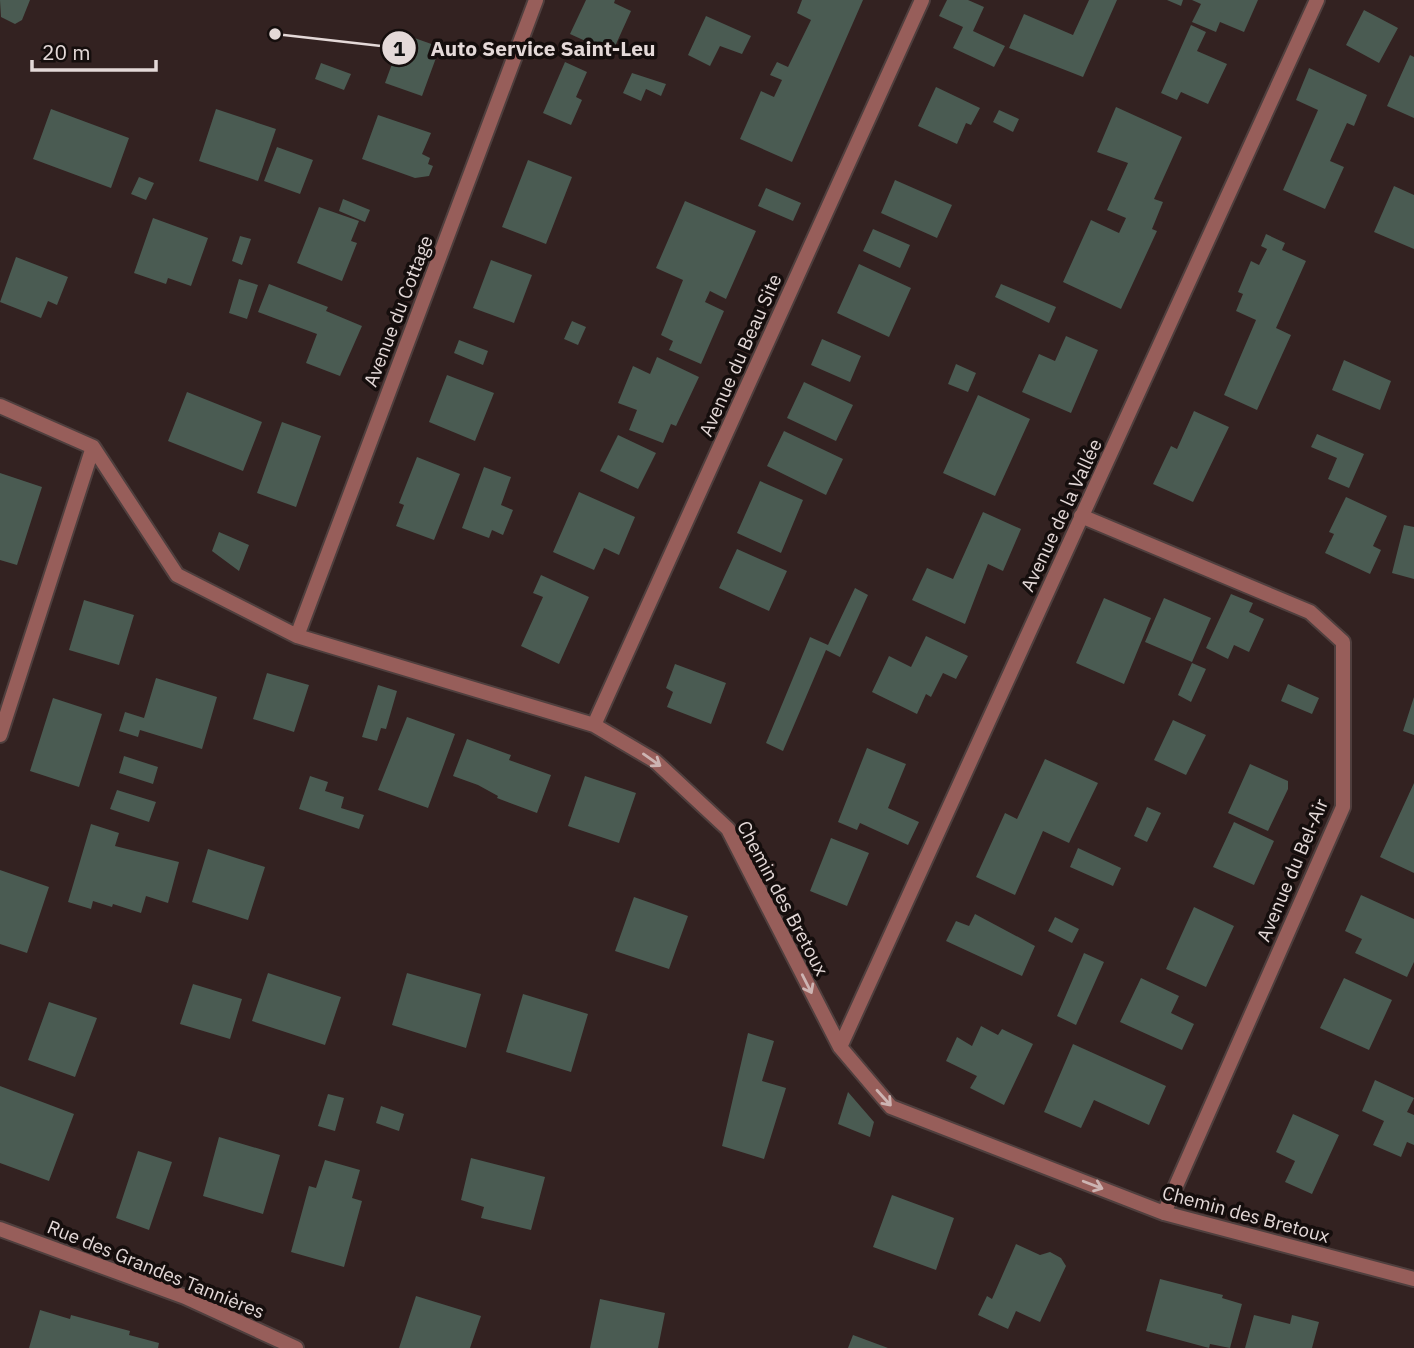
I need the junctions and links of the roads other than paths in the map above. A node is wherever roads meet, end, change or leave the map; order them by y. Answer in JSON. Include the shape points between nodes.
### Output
{"nodes":[{"id":1,"x":536,"y":0,"type":"edge"},
{"id":2,"x":922,"y":0,"type":"edge"},
{"id":3,"x":1317,"y":0,"type":"edge"},
{"id":4,"x":0,"y":406,"type":"edge"},
{"id":5,"x":93,"y":447,"type":"junction"},
{"id":6,"x":1081,"y":516,"type":"junction"},
{"id":7,"x":297,"y":636,"type":"junction"},
{"id":8,"x":16,"y":685,"type":"junction"},
{"id":9,"x":0,"y":703,"type":"edge"},
{"id":10,"x":594,"y":725,"type":"junction"},
{"id":11,"x":0,"y":735,"type":"edge"},
{"id":12,"x":839,"y":1047,"type":"junction"},
{"id":13,"x":1164,"y":1213,"type":"junction"},
{"id":14,"x":1,"y":1233,"type":"edge"},
{"id":15,"x":1414,"y":1279,"type":"edge"},
{"id":16,"x":296,"y":1348,"type":"edge"}],
"edges":[{"from":1,"to":7,"type":"street","name":"Avenue du Cottage"},
{"from":2,"to":10,"type":"street","name":"Avenue du Beau Site"},
{"from":3,"to":6,"type":"street","name":"Avenue de la Vallée"},
{"from":4,"to":5,"type":"street"},
{"from":5,"to":7,"type":"street","name":"Chemin des Bretoux","via":[[177,575]]},
{"from":5,"to":8,"type":"street"},
{"from":6,"to":12,"type":"street","name":"Avenue de la Vallée"},
{"from":6,"to":13,"type":"street","name":"Avenue du Bel-Air","via":[[1310,612],[1343,642],[1343,807]]},
{"from":7,"to":10,"type":"street","name":"Chemin des Bretoux"},
{"from":8,"to":9,"type":"street"},
{"from":8,"to":11,"type":"street"},
{"from":10,"to":12,"type":"street","name":"Chemin des Bretoux","one_way":true,"via":[[655,761],[728,829]]},
{"from":12,"to":13,"type":"street","name":"Chemin des Bretoux","one_way":true,"via":[[891,1107]]},
{"from":13,"to":15,"type":"street","name":"Chemin des Bretoux"},
{"from":14,"to":16,"type":"street","name":"Rue des Grandes Tannières","via":[[185,1297]]}]}
